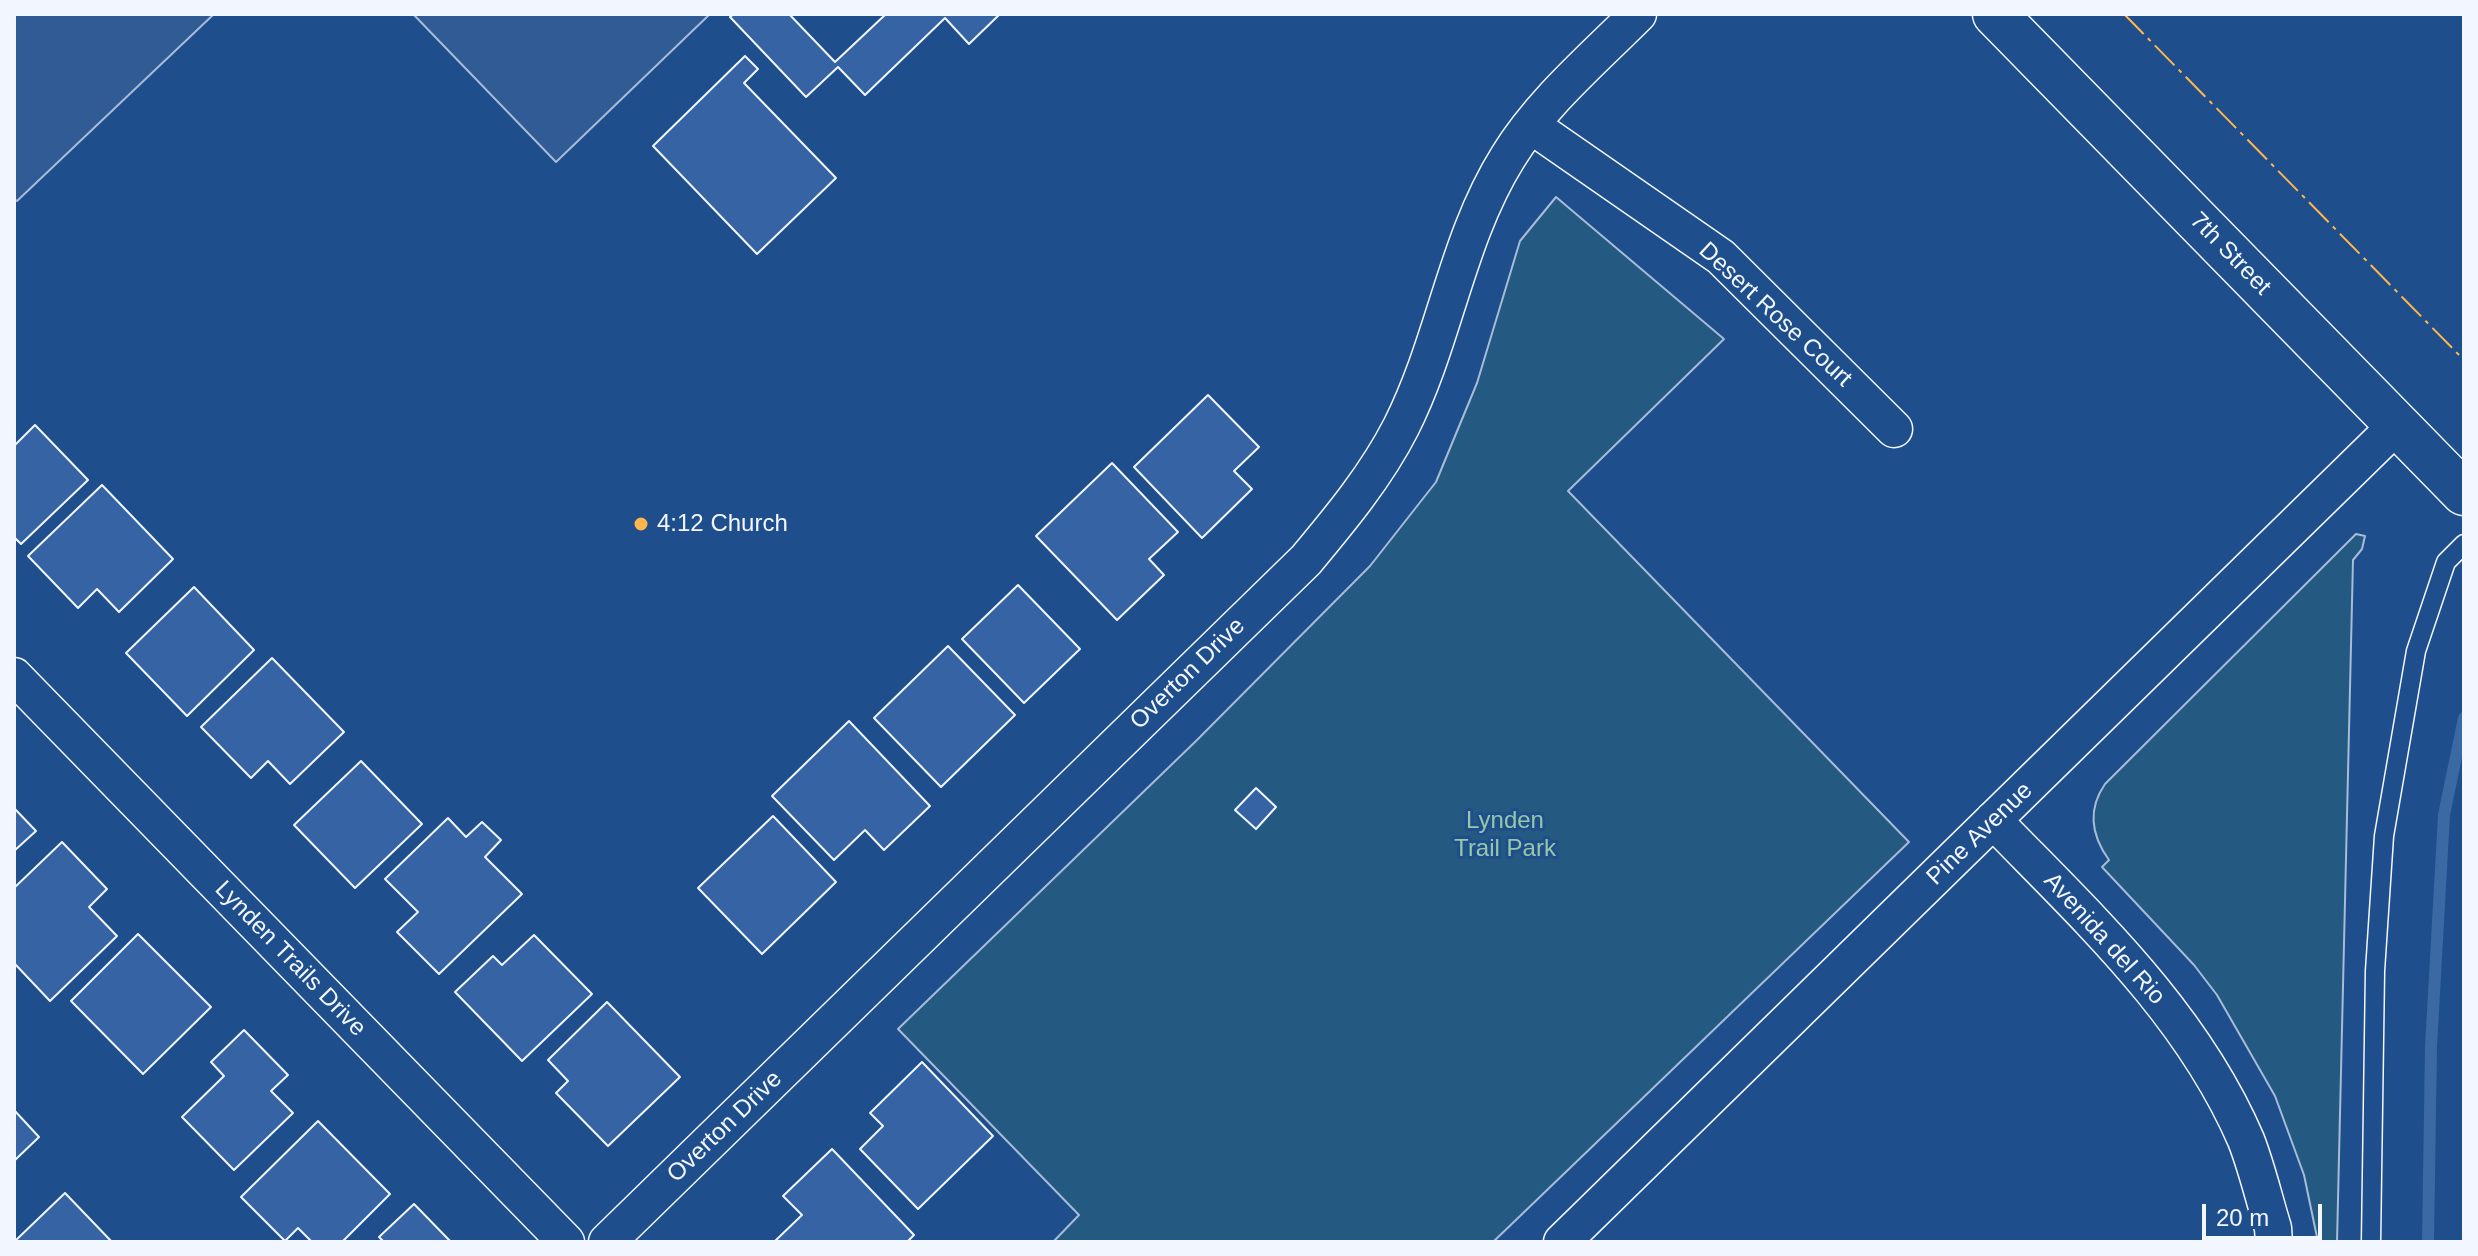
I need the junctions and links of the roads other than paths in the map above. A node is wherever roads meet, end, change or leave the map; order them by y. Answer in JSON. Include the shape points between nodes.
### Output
{"nodes":[{"id":1,"x":1638,"y":14,"type":"edge"},
{"id":2,"x":1995,"y":14,"type":"edge"},
{"id":3,"x":1532,"y":126,"type":"junction"},
{"id":4,"x":2397,"y":425,"type":"junction"},
{"id":5,"x":1894,"y":429,"type":"dead end"},
{"id":6,"x":2464,"y":493,"type":"edge"},
{"id":7,"x":2464,"y":544,"type":"edge"},
{"id":8,"x":14,"y":676,"type":"edge"},
{"id":9,"x":1993,"y":820,"type":"junction"},
{"id":10,"x":566,"y":1242,"type":"edge"},
{"id":11,"x":607,"y":1242,"type":"edge"},
{"id":12,"x":1562,"y":1242,"type":"edge"},
{"id":13,"x":2274,"y":1242,"type":"edge"},
{"id":14,"x":2371,"y":1242,"type":"edge"}],
"edges":[{"from":1,"to":3,"type":"street","name":"Overton Drive"},
{"from":2,"to":4,"type":"street","name":"7th Street"},
{"from":3,"to":5,"type":"street","name":"Desert Rose Court","via":[[1721,257]]},
{"from":3,"to":11,"type":"street","name":"Overton Drive","via":[[1508,156],[1474,223],[1401,427],[1361,495],[1306,560]]},
{"from":4,"to":6,"type":"street","name":"7th Street"},
{"from":4,"to":9,"type":"street","name":"Pine Avenue"},
{"from":7,"to":14,"type":"lane","via":[[2446,562],[2416,651],[2384,836],[2375,971]]},
{"from":8,"to":10,"type":"street","name":"Lynden Trails Drive"},
{"from":9,"to":12,"type":"street","name":"Pine Avenue"},
{"from":9,"to":13,"type":"street","name":"Avenida del Rio","via":[[2137,968],[2199,1051],[2246,1141]]}]}
